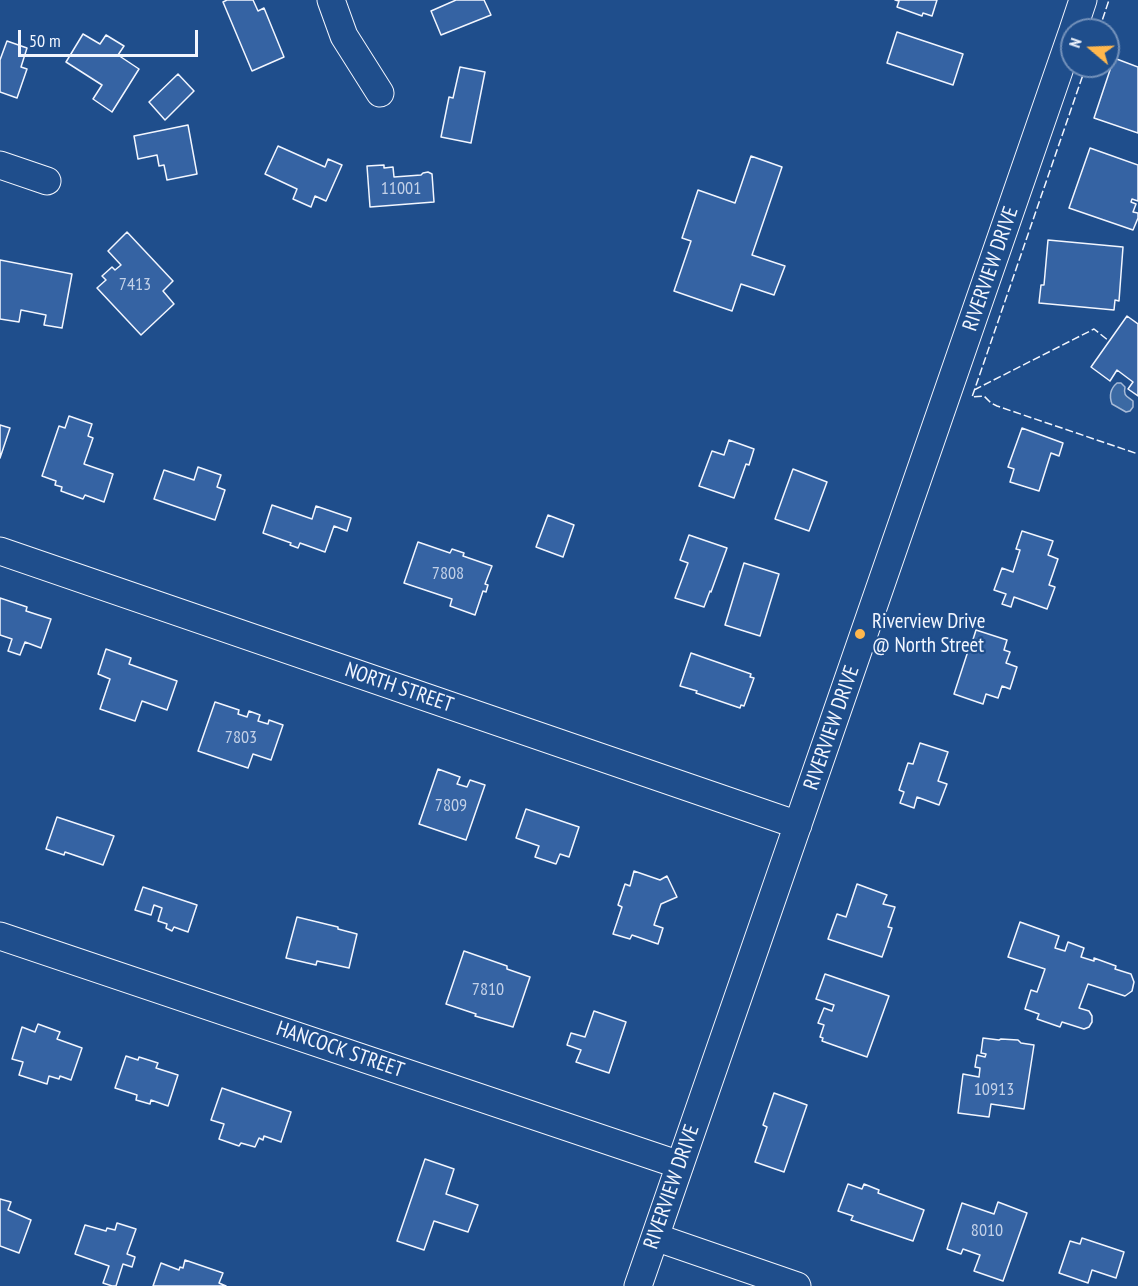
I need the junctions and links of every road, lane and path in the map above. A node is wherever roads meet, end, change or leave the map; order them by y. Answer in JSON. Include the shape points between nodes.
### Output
{"nodes":[{"id":1,"x":331,"y":0,"type":"edge"},
{"id":2,"x":1083,"y":0,"type":"edge"},
{"id":3,"x":1077,"y":18,"type":"edge"},
{"id":4,"x":1060,"y":69,"type":"edge"},
{"id":5,"x":380,"y":93,"type":"dead end"},
{"id":6,"x":0,"y":165,"type":"edge"},
{"id":7,"x":47,"y":181,"type":"dead end"},
{"id":8,"x":0,"y":551,"type":"edge"},
{"id":9,"x":798,"y":825,"type":"junction"},
{"id":10,"x":0,"y":936,"type":"edge"},
{"id":11,"x":680,"y":1165,"type":"junction"},
{"id":12,"x":655,"y":1237,"type":"junction"},
{"id":13,"x":638,"y":1286,"type":"edge"},
{"id":14,"x":797,"y":1286,"type":"edge"}],
"edges":[{"from":1,"to":5,"type":"street","via":[[344,36]]},
{"from":2,"to":3,"type":"street","name":"RIVERVIEW DRIVE"},
{"from":4,"to":9,"type":"street","name":"RIVERVIEW DRIVE"},
{"from":6,"to":7,"type":"street"},
{"from":8,"to":9,"type":"street","name":"NORTH STREET"},
{"from":9,"to":11,"type":"street","name":"RIVERVIEW DRIVE"},
{"from":10,"to":11,"type":"street","name":"HANCOCK STREET"},
{"from":11,"to":12,"type":"street","name":"RIVERVIEW DRIVE"},
{"from":12,"to":13,"type":"street","name":"RIVERVIEW DRIVE"},
{"from":12,"to":14,"type":"street"}]}
